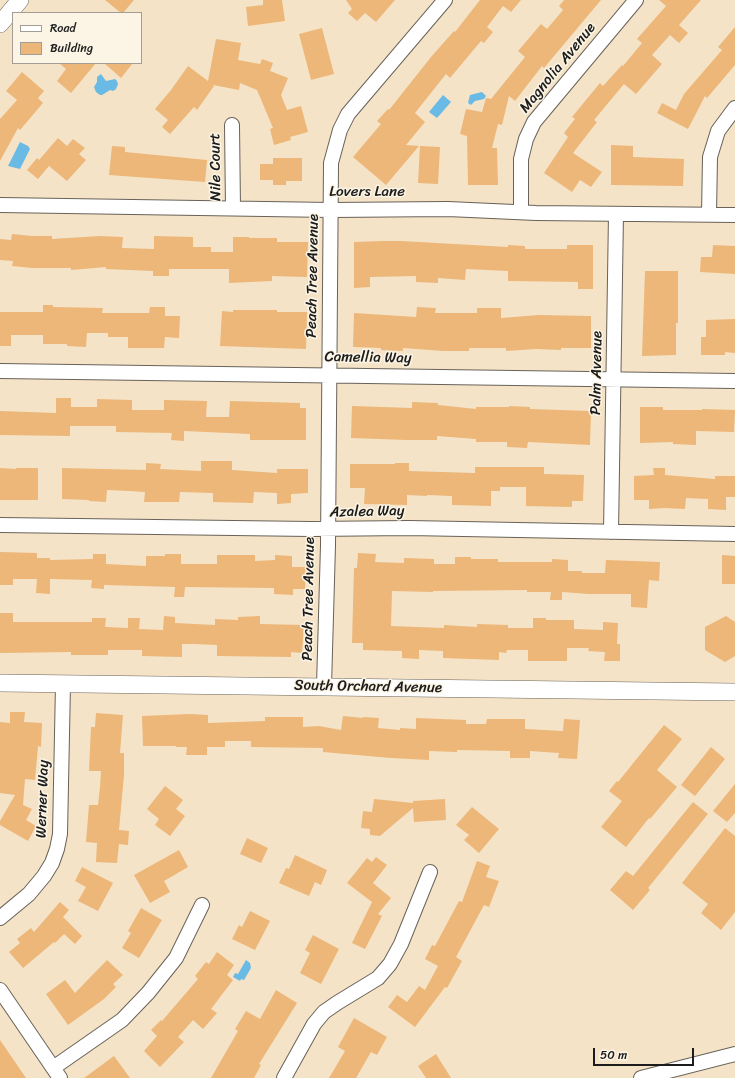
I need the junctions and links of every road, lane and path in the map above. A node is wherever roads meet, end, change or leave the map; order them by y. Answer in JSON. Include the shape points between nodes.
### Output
{"nodes":[{"id":1,"x":20,"y":0,"type":"edge"},
{"id":2,"x":445,"y":0,"type":"edge"},
{"id":3,"x":636,"y":0,"type":"edge"},
{"id":4,"x":0,"y":24,"type":"edge"},
{"id":5,"x":735,"y":108,"type":"edge"},
{"id":6,"x":232,"y":125,"type":"dead end"},
{"id":7,"x":0,"y":205,"type":"edge"},
{"id":8,"x":233,"y":208,"type":"junction"},
{"id":9,"x":331,"y":210,"type":"junction"},
{"id":10,"x":521,"y":212,"type":"junction"},
{"id":11,"x":616,"y":214,"type":"junction"},
{"id":12,"x":709,"y":214,"type":"junction"},
{"id":13,"x":735,"y":215,"type":"edge"},
{"id":14,"x":0,"y":371,"type":"edge"},
{"id":15,"x":329,"y":375,"type":"junction"},
{"id":16,"x":613,"y":379,"type":"junction"},
{"id":17,"x":735,"y":381,"type":"edge"},
{"id":18,"x":0,"y":525,"type":"edge"},
{"id":19,"x":328,"y":529,"type":"junction"},
{"id":20,"x":611,"y":532,"type":"junction"},
{"id":21,"x":735,"y":534,"type":"edge"},
{"id":22,"x":0,"y":683,"type":"edge"},
{"id":23,"x":63,"y":684,"type":"junction"},
{"id":24,"x":324,"y":686,"type":"junction"},
{"id":25,"x":735,"y":692,"type":"edge"},
{"id":26,"x":430,"y":872,"type":"dead end"},
{"id":27,"x":202,"y":905,"type":"dead end"},
{"id":28,"x":0,"y":918,"type":"edge"},
{"id":29,"x":0,"y":990,"type":"edge"},
{"id":30,"x":735,"y":1054,"type":"edge"},
{"id":31,"x":57,"y":1073,"type":"edge"},
{"id":32,"x":284,"y":1078,"type":"edge"},
{"id":33,"x":641,"y":1078,"type":"edge"}],
"edges":[{"from":1,"to":4,"type":"street"},
{"from":2,"to":9,"type":"street","name":"Peach Tree Avenue","via":[[348,114],[340,130],[332,163]]},
{"from":3,"to":10,"type":"street","name":"Magnolia Avenue","via":[[534,122],[521,159]]},
{"from":5,"to":12,"type":"street","via":[[718,131],[710,157]]},
{"from":6,"to":8,"type":"street","name":"Nile Court"},
{"from":7,"to":8,"type":"street","name":"Lovers Lane"},
{"from":8,"to":9,"type":"street","name":"Lovers Lane"},
{"from":9,"to":10,"type":"street","name":"Lovers Lane","via":[[448,209]]},
{"from":9,"to":15,"type":"street","name":"Peach Tree Avenue"},
{"from":10,"to":11,"type":"street","name":"Lovers Lane"},
{"from":11,"to":12,"type":"street","name":"Lovers Lane"},
{"from":11,"to":16,"type":"street","name":"Palm Avenue"},
{"from":12,"to":13,"type":"street","name":"Lovers Lane"},
{"from":14,"to":15,"type":"street","name":"Camellia Way"},
{"from":15,"to":16,"type":"street","name":"Camellia Way"},
{"from":15,"to":19,"type":"street","name":"Peach Tree Avenue"},
{"from":16,"to":17,"type":"street","name":"Camellia Way"},
{"from":16,"to":20,"type":"street","name":"Palm Avenue"},
{"from":18,"to":19,"type":"street","name":"Azalea Way"},
{"from":19,"to":20,"type":"street","name":"Azalea Way"},
{"from":19,"to":24,"type":"street","name":"Peach Tree Avenue"},
{"from":20,"to":21,"type":"street","name":"Azalea Way"},
{"from":22,"to":23,"type":"street","name":"South Orchard Avenue"},
{"from":23,"to":24,"type":"street","name":"South Orchard Avenue"},
{"from":23,"to":28,"type":"street","name":"Werner Way","via":[[58,850],[44,876],[29,894]]},
{"from":24,"to":25,"type":"street","name":"South Orchard Avenue"},
{"from":26,"to":32,"type":"street","via":[[401,944],[390,964],[378,978],[324,1012],[314,1024]]},
{"from":27,"to":31,"type":"street","via":[[176,958],[148,993],[122,1020]]},
{"from":29,"to":31,"type":"street"},
{"from":30,"to":33,"type":"street"}]}
